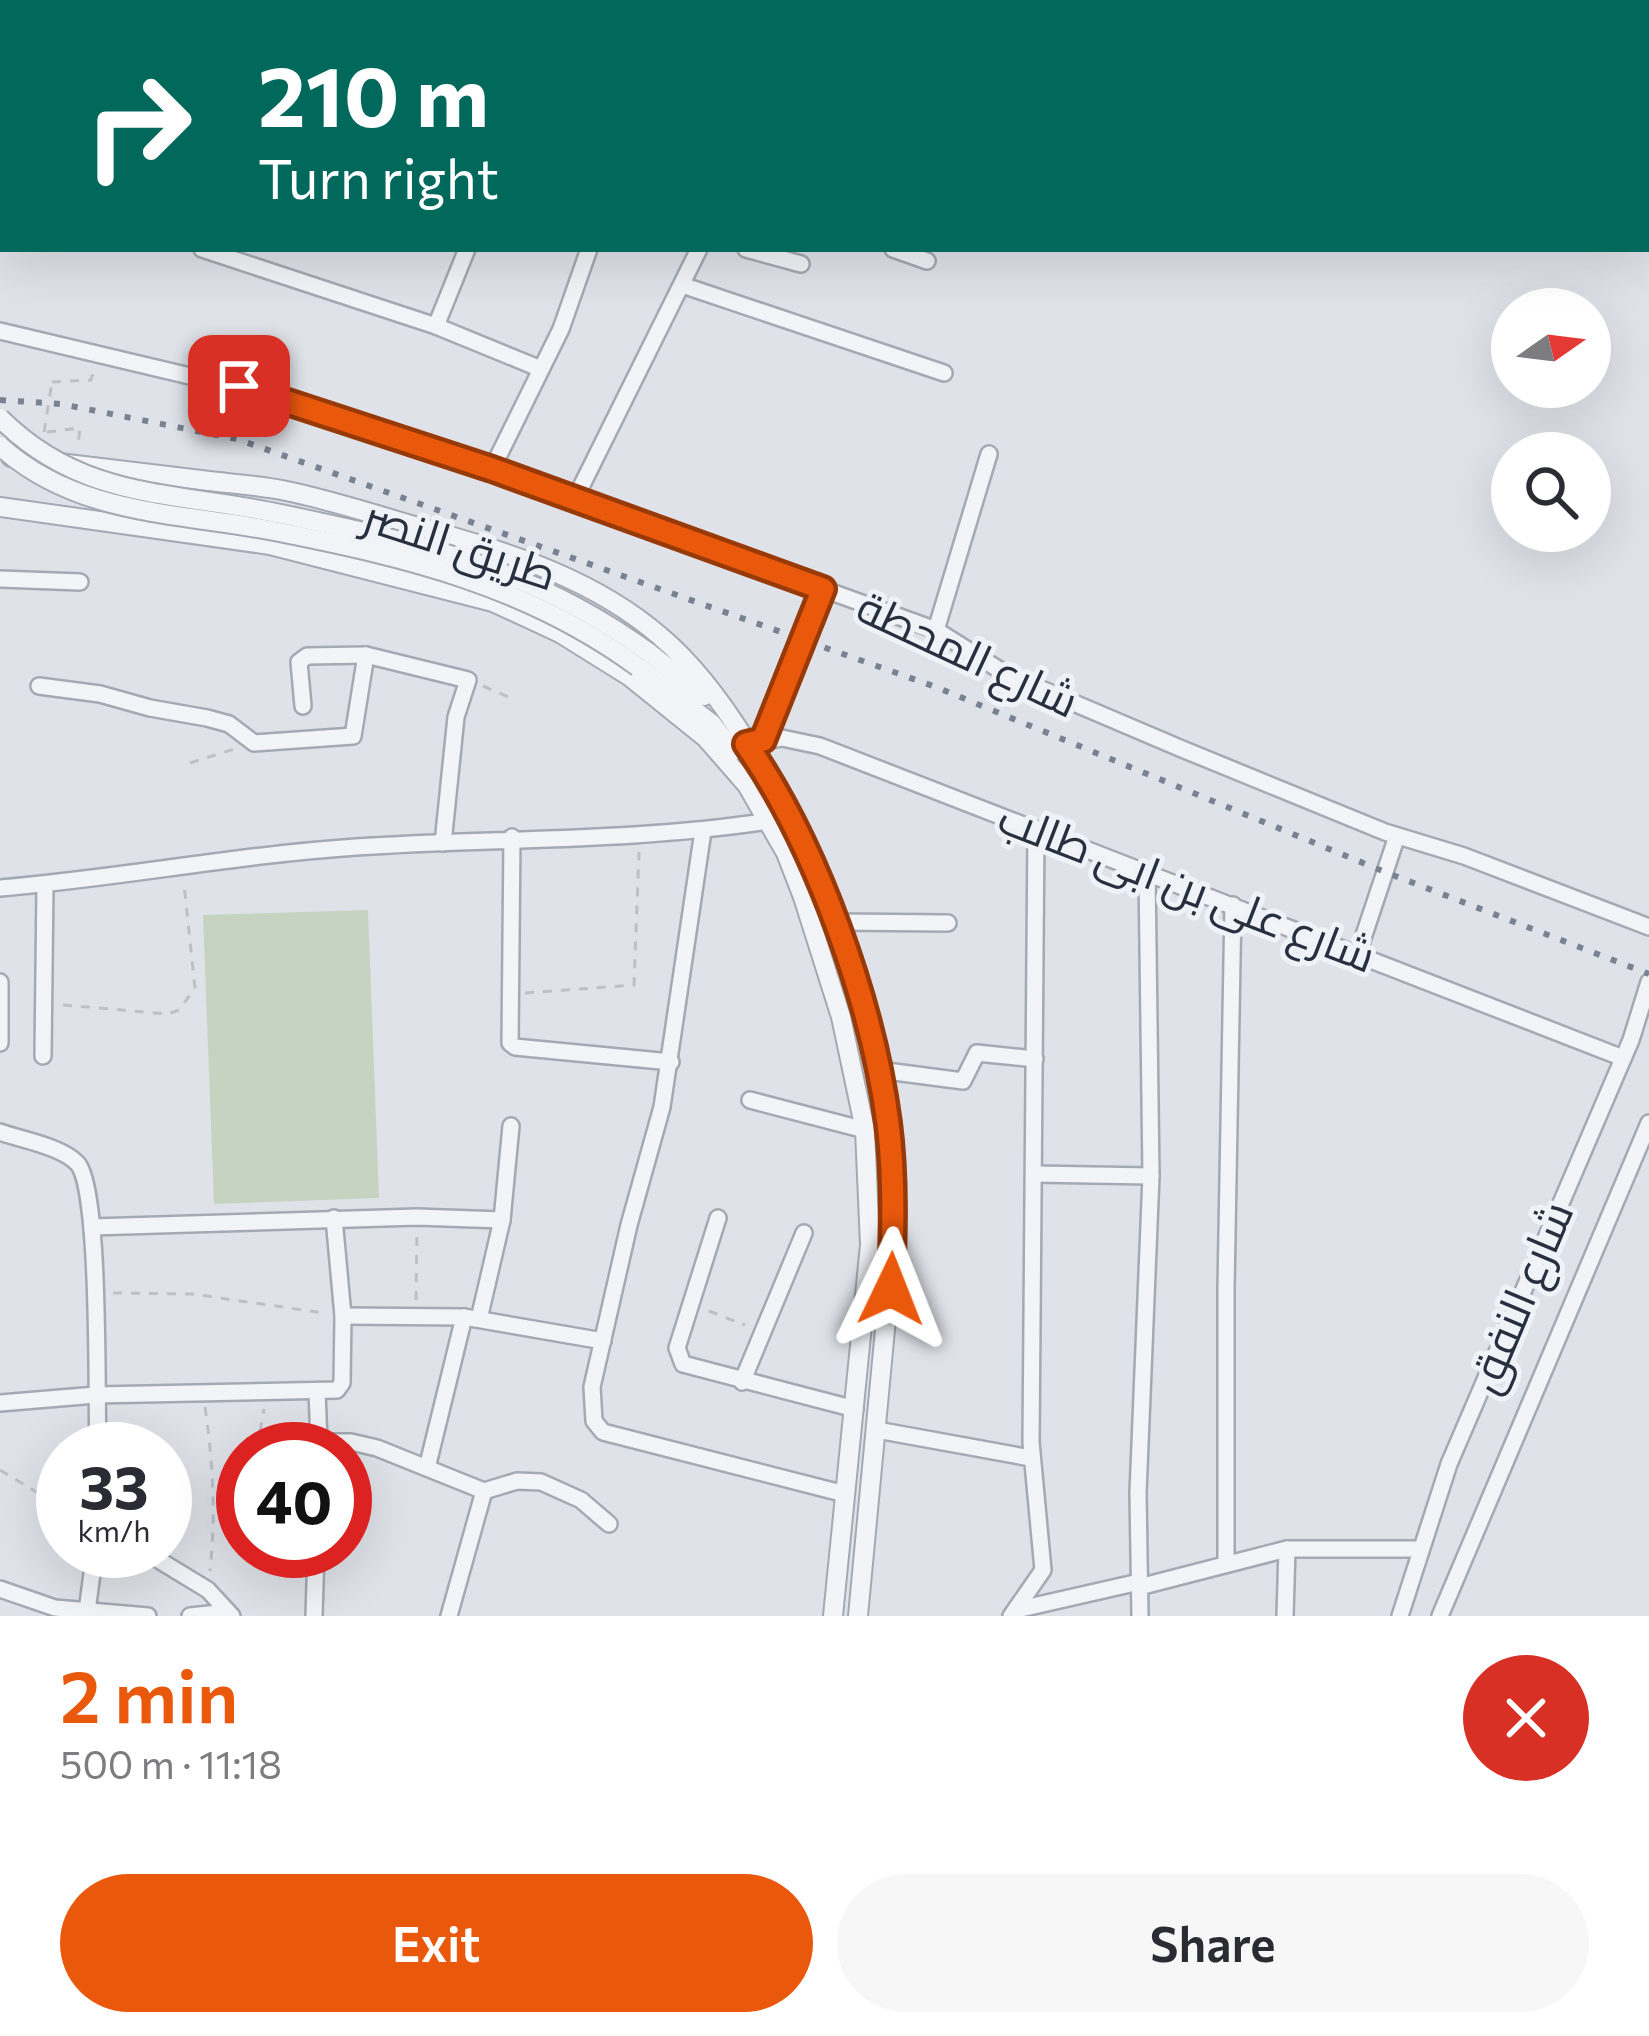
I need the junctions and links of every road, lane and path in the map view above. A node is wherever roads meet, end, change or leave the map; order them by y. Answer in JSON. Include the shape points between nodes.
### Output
{"nodes":[{"id":1,"x":211,"y":252,"type":"edge"},
{"id":2,"x":466,"y":252,"type":"edge"},
{"id":3,"x":589,"y":252,"type":"edge"},
{"id":4,"x":698,"y":252,"type":"edge"},
{"id":5,"x":757,"y":252,"type":"edge"},
{"id":6,"x":902,"y":252,"type":"edge"},
{"id":7,"x":927,"y":261,"type":"dead end"},
{"id":8,"x":801,"y":264,"type":"dead end"},
{"id":9,"x":682,"y":285,"type":"junction"},
{"id":10,"x":436,"y":326,"type":"junction"},
{"id":11,"x":0,"y":331,"type":"edge"},
{"id":12,"x":541,"y":369,"type":"junction"},
{"id":13,"x":944,"y":373,"type":"dead end"},
{"id":14,"x":91,"y":380,"type":"dead end"},
{"id":15,"x":0,"y":418,"type":"edge"},
{"id":16,"x":80,"y":428,"type":"dead end"},
{"id":17,"x":0,"y":446,"type":"edge"},
{"id":18,"x":989,"y":454,"type":"dead end"},
{"id":19,"x":0,"y":455,"type":"edge"},
{"id":20,"x":492,"y":469,"type":"junction"},
{"id":21,"x":575,"y":499,"type":"junction"},
{"id":22,"x":0,"y":507,"type":"edge"},
{"id":23,"x":0,"y":579,"type":"edge"},
{"id":24,"x":80,"y":582,"type":"dead end"},
{"id":25,"x":823,"y":589,"type":"junction"},
{"id":26,"x":936,"y":630,"type":"junction"},
{"id":27,"x":366,"y":655,"type":"junction"},
{"id":28,"x":643,"y":659,"type":"junction"},
{"id":29,"x":468,"y":680,"type":"junction"},
{"id":30,"x":39,"y":686,"type":"dead end"},
{"id":31,"x":509,"y":697,"type":"dead end"},
{"id":32,"x":303,"y":706,"type":"dead end"},
{"id":33,"x":722,"y":710,"type":"junction"},
{"id":34,"x":254,"y":742,"type":"junction"},
{"id":35,"x":755,"y":742,"type":"junction"},
{"id":36,"x":190,"y":764,"type":"dead end"},
{"id":37,"x":769,"y":821,"type":"junction"},
{"id":38,"x":1036,"y":830,"type":"junction"},
{"id":39,"x":703,"y":831,"type":"junction"},
{"id":40,"x":640,"y":832,"type":"junction"},
{"id":41,"x":1397,"y":836,"type":"junction"},
{"id":42,"x":512,"y":838,"type":"junction"},
{"id":43,"x":443,"y":843,"type":"junction"},
{"id":44,"x":182,"y":864,"type":"junction"},
{"id":45,"x":1147,"y":872,"type":"junction"},
{"id":46,"x":45,"y":884,"type":"junction"},
{"id":47,"x":0,"y":888,"type":"edge"},
{"id":48,"x":1233,"y":905,"type":"junction"},
{"id":49,"x":836,"y":922,"type":"junction"},
{"id":50,"x":948,"y":923,"type":"dead end"},
{"id":51,"x":1649,"y":927,"type":"edge"},
{"id":52,"x":1358,"y":953,"type":"junction"},
{"id":53,"x":0,"y":982,"type":"edge"},
{"id":54,"x":1649,"y":982,"type":"edge"},
{"id":55,"x":512,"y":993,"type":"junction"},
{"id":56,"x":43,"y":1005,"type":"junction"},
{"id":57,"x":1,"y":1031,"type":"edge"},
{"id":58,"x":1630,"y":1040,"type":"junction"},
{"id":59,"x":1649,"y":1047,"type":"edge"},
{"id":60,"x":43,"y":1056,"type":"dead end"},
{"id":61,"x":1623,"y":1058,"type":"junction"},
{"id":62,"x":1034,"y":1059,"type":"junction"},
{"id":63,"x":670,"y":1061,"type":"junction"},
{"id":64,"x":879,"y":1070,"type":"junction"},
{"id":65,"x":750,"y":1100,"type":"dead end"},
{"id":66,"x":1649,"y":1124,"type":"edge"},
{"id":67,"x":511,"y":1126,"type":"dead end"},
{"id":68,"x":865,"y":1130,"type":"junction"},
{"id":69,"x":0,"y":1132,"type":"edge"},
{"id":70,"x":1034,"y":1174,"type":"junction"},
{"id":71,"x":1151,"y":1176,"type":"junction"},
{"id":72,"x":417,"y":1217,"type":"junction"},
{"id":73,"x":334,"y":1218,"type":"junction"},
{"id":74,"x":718,"y":1218,"type":"dead end"},
{"id":75,"x":502,"y":1220,"type":"junction"},
{"id":76,"x":92,"y":1228,"type":"junction"},
{"id":77,"x":804,"y":1233,"type":"dead end"},
{"id":78,"x":94,"y":1293,"type":"junction"},
{"id":79,"x":691,"y":1304,"type":"junction"},
{"id":80,"x":416,"y":1314,"type":"junction"},
{"id":81,"x":344,"y":1316,"type":"junction"},
{"id":82,"x":471,"y":1318,"type":"junction"},
{"id":83,"x":763,"y":1332,"type":"junction"},
{"id":84,"x":602,"y":1341,"type":"junction"},
{"id":85,"x":742,"y":1382,"type":"junction"},
{"id":86,"x":317,"y":1392,"type":"junction"},
{"id":87,"x":267,"y":1393,"type":"junction"},
{"id":88,"x":203,"y":1394,"type":"junction"},
{"id":89,"x":96,"y":1395,"type":"junction"},
{"id":90,"x":0,"y":1403,"type":"edge"},
{"id":91,"x":855,"y":1409,"type":"junction"},
{"id":92,"x":97,"y":1422,"type":"edge"},
{"id":93,"x":262,"y":1422,"type":"edge"},
{"id":94,"x":318,"y":1422,"type":"edge"},
{"id":95,"x":877,"y":1430,"type":"junction"},
{"id":96,"x":372,"y":1447,"type":"edge"},
{"id":97,"x":1031,"y":1458,"type":"junction"},
{"id":98,"x":427,"y":1468,"type":"junction"},
{"id":99,"x":0,"y":1469,"type":"edge"},
{"id":100,"x":36,"y":1491,"type":"edge"},
{"id":101,"x":484,"y":1491,"type":"junction"},
{"id":102,"x":845,"y":1494,"type":"junction"},
{"id":103,"x":609,"y":1524,"type":"dead end"},
{"id":104,"x":1287,"y":1549,"type":"junction"},
{"id":105,"x":1419,"y":1549,"type":"junction"},
{"id":106,"x":1226,"y":1562,"type":"junction"},
{"id":107,"x":91,"y":1578,"type":"edge"},
{"id":108,"x":188,"y":1578,"type":"edge"},
{"id":109,"x":315,"y":1578,"type":"edge"},
{"id":110,"x":1139,"y":1584,"type":"junction"},
{"id":111,"x":0,"y":1589,"type":"edge"},
{"id":112,"x":208,"y":1590,"type":"junction"},
{"id":113,"x":87,"y":1611,"type":"junction"},
{"id":114,"x":1013,"y":1613,"type":"edge"},
{"id":115,"x":230,"y":1614,"type":"edge"},
{"id":116,"x":148,"y":1616,"type":"edge"},
{"id":117,"x":190,"y":1616,"type":"edge"},
{"id":118,"x":314,"y":1616,"type":"edge"},
{"id":119,"x":449,"y":1616,"type":"edge"},
{"id":120,"x":833,"y":1616,"type":"edge"},
{"id":121,"x":858,"y":1616,"type":"edge"},
{"id":122,"x":1140,"y":1616,"type":"edge"},
{"id":123,"x":1285,"y":1616,"type":"edge"},
{"id":124,"x":1400,"y":1616,"type":"edge"},
{"id":125,"x":1440,"y":1616,"type":"edge"}],
"edges":[{"from":1,"to":10,"type":"street"},
{"from":2,"to":10,"type":"street"},
{"from":3,"to":12,"type":"street"},
{"from":4,"to":9,"type":"street"},
{"from":5,"to":8,"type":"street"},
{"from":6,"to":7,"type":"street"},
{"from":9,"to":13,"type":"street"},
{"from":9,"to":21,"type":"street"},
{"from":10,"to":12,"type":"street"},
{"from":11,"to":20,"type":"street","name":"شارع المحطة","via":[[259,392]]},
{"from":12,"to":20,"type":"street"},
{"from":14,"to":16,"type":"path","bridge":true,"via":[[52,382],[44,432]]},
{"from":15,"to":28,"type":"street","bridge":true,"via":[[45,455],[114,487],[280,514],[510,573],[582,608]]},
{"from":17,"to":28,"type":"street","bridge":true,"via":[[44,479],[109,505],[277,532],[486,584]]},
{"from":18,"to":26,"type":"street"},
{"from":19,"to":33,"type":"street","name":"طريق النصر","via":[[292,492],[512,554],[640,620],[682,657]]},
{"from":20,"to":21,"type":"street","name":"شارع المحطة"},
{"from":21,"to":25,"type":"street","name":"شارع المحطة"},
{"from":22,"to":37,"type":"street","name":"طريق النصر","via":[[269,545],[458,590],[527,615],[628,676],[706,737]]},
{"from":23,"to":24,"type":"street"},
{"from":25,"to":26,"type":"street","name":"شارع المحطة"},
{"from":25,"to":35,"type":"street"},
{"from":26,"to":41,"type":"street","name":"شارع المحطة","via":[[1022,682]]},
{"from":27,"to":29,"type":"street"},
{"from":27,"to":32,"type":"street","via":[[299,662]]},
{"from":27,"to":34,"type":"street","via":[[353,736]]},
{"from":28,"to":33,"type":"street"},
{"from":28,"to":37,"type":"street","via":[[712,724]]},
{"from":29,"to":31,"type":"path"},
{"from":29,"to":43,"type":"street","via":[[456,717]]},
{"from":30,"to":34,"type":"street","via":[[207,718]]},
{"from":33,"to":35,"type":"street","name":"طريق النصر"},
{"from":34,"to":36,"type":"path"},
{"from":35,"to":38,"type":"street","name":"شارع على بن ابى طالب","via":[[820,746]]},
{"from":35,"to":49,"type":"street","name":"طريق النصر"},
{"from":37,"to":39,"type":"street"},
{"from":37,"to":68,"type":"street","name":"طريق النصر","via":[[841,1017]]},
{"from":38,"to":45,"type":"street","name":"شارع على بن ابى طالب"},
{"from":38,"to":62,"type":"street"},
{"from":39,"to":40,"type":"street"},
{"from":39,"to":63,"type":"street"},
{"from":40,"to":42,"type":"street"},
{"from":40,"to":55,"type":"path","via":[[634,985]]},
{"from":41,"to":51,"type":"street","name":"شارع المحطة"},
{"from":41,"to":52,"type":"street"},
{"from":42,"to":43,"type":"street"},
{"from":42,"to":55,"type":"street"},
{"from":43,"to":44,"type":"street"},
{"from":44,"to":46,"type":"street"},
{"from":44,"to":56,"type":"path","via":[[194,988],[186,1002],[168,1014]]},
{"from":45,"to":48,"type":"street","name":"شارع على بن ابى طالب"},
{"from":45,"to":71,"type":"street"},
{"from":46,"to":47,"type":"street"},
{"from":46,"to":56,"type":"street"},
{"from":48,"to":52,"type":"street","name":"شارع على بن ابى طالب"},
{"from":48,"to":106,"type":"street"},
{"from":49,"to":50,"type":"street"},
{"from":49,"to":64,"type":"street","name":"طريق النصر"},
{"from":52,"to":61,"type":"street","name":"شارع على بن ابى طالب"},
{"from":53,"to":57,"type":"street"},
{"from":54,"to":58,"type":"street","name":"شارع النفق"},
{"from":55,"to":63,"type":"street","via":[[512,1046]]},
{"from":56,"to":60,"type":"street"},
{"from":58,"to":59,"type":"street"},
{"from":58,"to":61,"type":"street","name":"شارع النفق"},
{"from":61,"to":105,"type":"street","name":"شارع النفق"},
{"from":62,"to":64,"type":"street","via":[[977,1053],[962,1081]]},
{"from":62,"to":70,"type":"street"},
{"from":63,"to":84,"type":"street"},
{"from":64,"to":95,"type":"street","name":"طريق النصر","via":[[894,1234]]},
{"from":65,"to":68,"type":"street"},
{"from":66,"to":125,"type":"street","name":"شارع النفق"},
{"from":67,"to":75,"type":"street"},
{"from":68,"to":91,"type":"street","name":"طريق النصر","via":[[870,1246]]},
{"from":69,"to":76,"type":"street","via":[[80,1165]]},
{"from":70,"to":71,"type":"street"},
{"from":70,"to":97,"type":"street"},
{"from":71,"to":110,"type":"street"},
{"from":72,"to":73,"type":"street"},
{"from":72,"to":75,"type":"street"},
{"from":72,"to":80,"type":"path"},
{"from":73,"to":76,"type":"street"},
{"from":73,"to":81,"type":"street"},
{"from":74,"to":79,"type":"street"},
{"from":75,"to":82,"type":"street"},
{"from":76,"to":78,"type":"street"},
{"from":77,"to":83,"type":"street"},
{"from":78,"to":81,"type":"path","via":[[192,1294]]},
{"from":78,"to":89,"type":"street"},
{"from":79,"to":83,"type":"path"},
{"from":79,"to":85,"type":"street","via":[[677,1348],[683,1364]]},
{"from":80,"to":81,"type":"street"},
{"from":80,"to":82,"type":"street"},
{"from":81,"to":86,"type":"street","via":[[341,1386]]},
{"from":82,"to":84,"type":"street"},
{"from":82,"to":98,"type":"street"},
{"from":83,"to":85,"type":"street"},
{"from":84,"to":102,"type":"street","via":[[592,1387],[594,1421],[603,1432]]},
{"from":85,"to":91,"type":"street"},
{"from":86,"to":87,"type":"street"},
{"from":86,"to":94,"type":"street"},
{"from":87,"to":88,"type":"street"},
{"from":87,"to":93,"type":"path"},
{"from":88,"to":89,"type":"street"},
{"from":88,"to":112,"type":"path","via":[[213,1460]]},
{"from":89,"to":90,"type":"street"},
{"from":89,"to":92,"type":"street"},
{"from":91,"to":102,"type":"street","name":"طريق النصر"},
{"from":95,"to":97,"type":"street"},
{"from":95,"to":121,"type":"street","name":"طريق النصر"},
{"from":96,"to":98,"type":"street"},
{"from":97,"to":114,"type":"street","via":[[1043,1570]]},
{"from":98,"to":101,"type":"street"},
{"from":99,"to":100,"type":"path"},
{"from":101,"to":103,"type":"street","via":[[541,1482]]},
{"from":101,"to":119,"type":"street"},
{"from":102,"to":120,"type":"street","name":"طريق النصر"},
{"from":104,"to":105,"type":"street"},
{"from":104,"to":106,"type":"street"},
{"from":104,"to":123,"type":"street"},
{"from":105,"to":124,"type":"street","name":"شارع النفق"},
{"from":106,"to":110,"type":"street"},
{"from":107,"to":113,"type":"street"},
{"from":108,"to":112,"type":"street"},
{"from":109,"to":118,"type":"street"},
{"from":110,"to":114,"type":"street"},
{"from":110,"to":122,"type":"street"},
{"from":111,"to":113,"type":"street"},
{"from":112,"to":115,"type":"street"},
{"from":113,"to":116,"type":"street"},
{"from":115,"to":117,"type":"street"}]}
